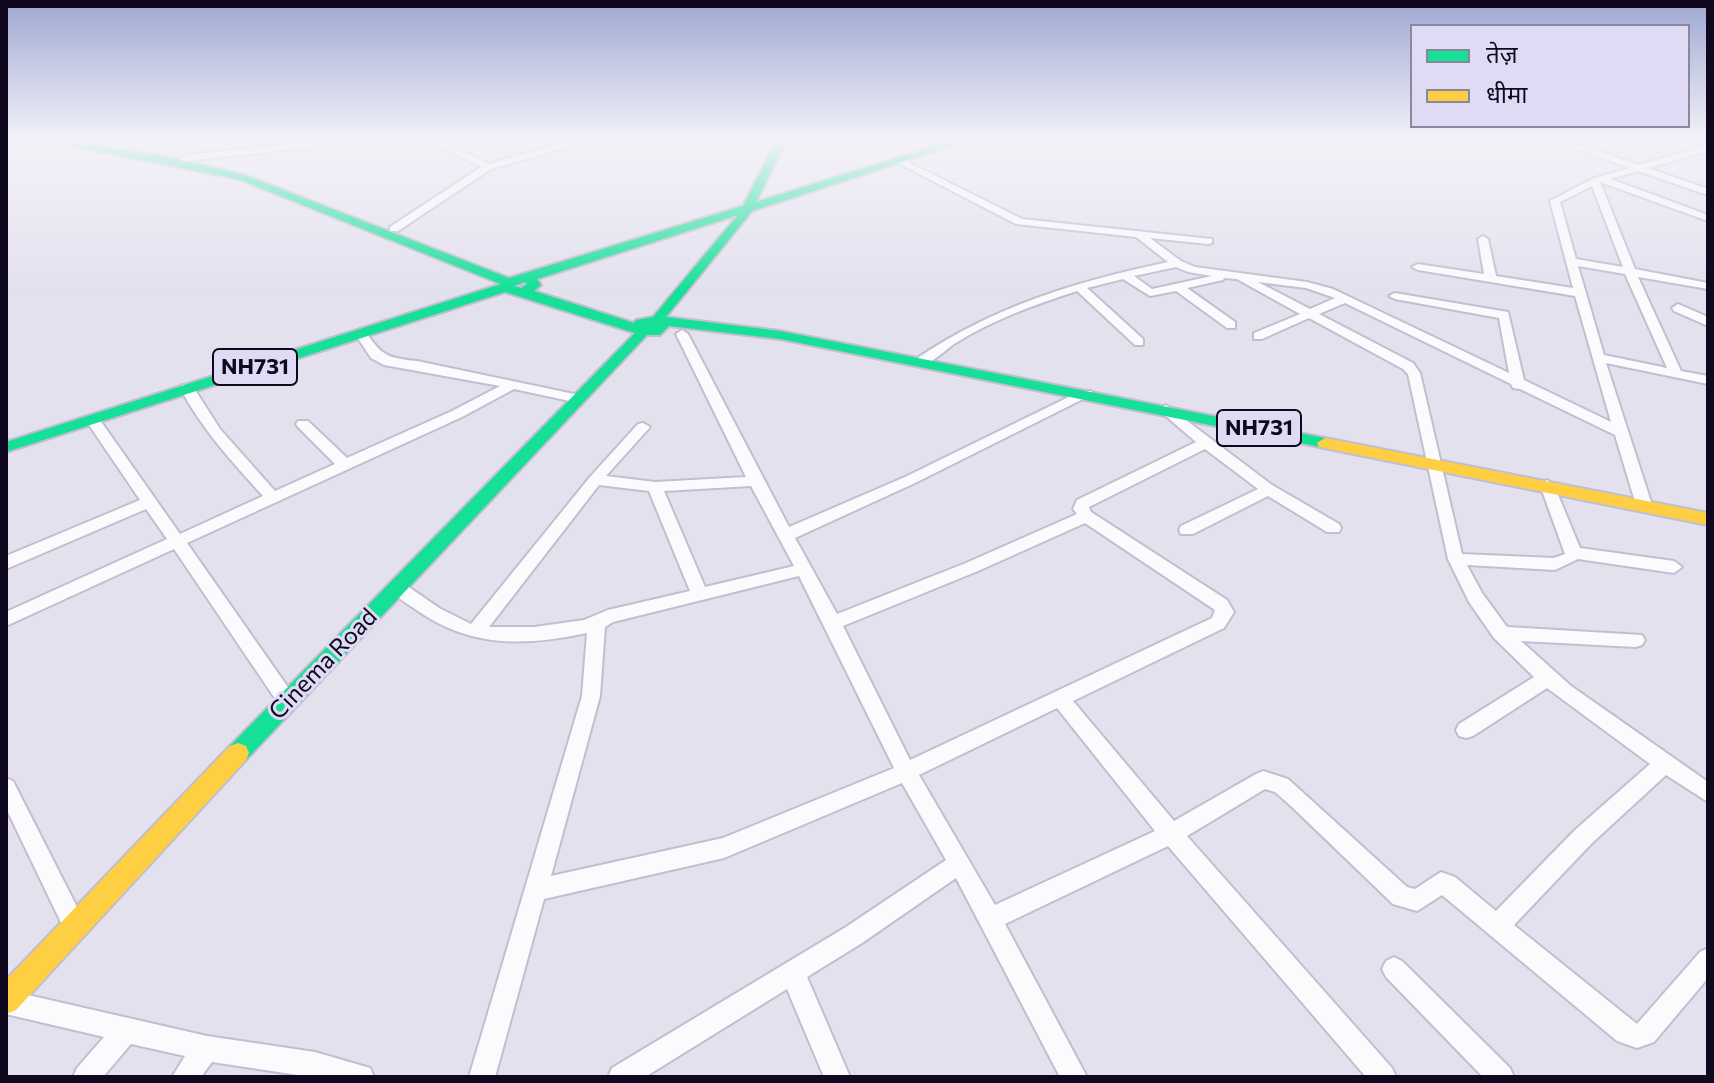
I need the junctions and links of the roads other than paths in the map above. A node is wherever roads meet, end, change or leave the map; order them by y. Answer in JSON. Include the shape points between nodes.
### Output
{"nodes":[{"id":1,"x":274,"y":190,"type":"edge"},
{"id":2,"x":293,"y":190,"type":"edge"},
{"id":3,"x":454,"y":190,"type":"edge"},
{"id":4,"x":756,"y":190,"type":"edge"},
{"id":5,"x":813,"y":190,"type":"edge"},
{"id":6,"x":817,"y":190,"type":"edge"},
{"id":7,"x":956,"y":190,"type":"edge"},
{"id":8,"x":1578,"y":190,"type":"edge"},
{"id":9,"x":1600,"y":190,"type":"edge"},
{"id":10,"x":1625,"y":190,"type":"edge"},
{"id":11,"x":744,"y":212,"type":"junction"},
{"id":12,"x":1708,"y":218,"type":"edge"},
{"id":13,"x":394,"y":229,"type":"junction"},
{"id":14,"x":1141,"y":237,"type":"junction"},
{"id":15,"x":1483,"y":239,"type":"dead end"},
{"id":16,"x":1208,"y":241,"type":"dead end"},
{"id":17,"x":1571,"y":261,"type":"junction"},
{"id":18,"x":1177,"y":263,"type":"junction"},
{"id":19,"x":1418,"y":267,"type":"dead end"},
{"id":20,"x":1630,"y":272,"type":"junction"},
{"id":21,"x":1124,"y":274,"type":"junction"},
{"id":22,"x":1226,"y":276,"type":"junction"},
{"id":23,"x":1242,"y":278,"type":"junction"},
{"id":24,"x":1491,"y":279,"type":"junction"},
{"id":25,"x":519,"y":284,"type":"junction"},
{"id":26,"x":1078,"y":286,"type":"junction"},
{"id":27,"x":1708,"y":286,"type":"edge"},
{"id":28,"x":1179,"y":288,"type":"junction"},
{"id":29,"x":1580,"y":293,"type":"junction"},
{"id":30,"x":1395,"y":296,"type":"dead end"},
{"id":31,"x":1344,"y":299,"type":"junction"},
{"id":32,"x":1678,"y":308,"type":"dead end"},
{"id":33,"x":1309,"y":314,"type":"junction"},
{"id":34,"x":1708,"y":322,"type":"edge"},
{"id":35,"x":1231,"y":325,"type":"dead end"},
{"id":36,"x":651,"y":326,"type":"junction"},
{"id":37,"x":361,"y":334,"type":"junction"},
{"id":38,"x":682,"y":334,"type":"junction"},
{"id":39,"x":1258,"y":336,"type":"dead end"},
{"id":40,"x":1139,"y":342,"type":"dead end"},
{"id":41,"x":809,"y":343,"type":"junction"},
{"id":42,"x":1599,"y":358,"type":"junction"},
{"id":43,"x":921,"y":362,"type":"junction"},
{"id":44,"x":1676,"y":374,"type":"junction"},
{"id":45,"x":1708,"y":380,"type":"edge"},
{"id":46,"x":512,"y":385,"type":"junction"},
{"id":47,"x":1518,"y":385,"type":"junction"},
{"id":48,"x":187,"y":388,"type":"junction"},
{"id":49,"x":1086,"y":394,"type":"junction"},
{"id":50,"x":579,"y":399,"type":"junction"},
{"id":51,"x":1166,"y":409,"type":"junction"},
{"id":52,"x":92,"y":419,"type":"junction"},
{"id":53,"x":303,"y":424,"type":"dead end"},
{"id":54,"x":643,"y":427,"type":"dead end"},
{"id":55,"x":1622,"y":433,"type":"junction"},
{"id":56,"x":1205,"y":443,"type":"junction"},
{"id":57,"x":6,"y":447,"type":"edge"},
{"id":58,"x":343,"y":463,"type":"junction"},
{"id":59,"x":1432,"y":463,"type":"junction"},
{"id":60,"x":595,"y":480,"type":"junction"},
{"id":61,"x":756,"y":481,"type":"junction"},
{"id":62,"x":1547,"y":485,"type":"junction"},
{"id":63,"x":655,"y":487,"type":"junction"},
{"id":64,"x":1269,"y":490,"type":"junction"},
{"id":65,"x":271,"y":496,"type":"junction"},
{"id":66,"x":149,"y":502,"type":"junction"},
{"id":67,"x":1644,"y":505,"type":"junction"},
{"id":68,"x":1086,"y":516,"type":"junction"},
{"id":69,"x":1708,"y":519,"type":"edge"},
{"id":70,"x":1333,"y":528,"type":"dead end"},
{"id":71,"x":1187,"y":530,"type":"dead end"},
{"id":72,"x":786,"y":535,"type":"junction"},
{"id":73,"x":176,"y":540,"type":"junction"},
{"id":74,"x":1574,"y":553,"type":"junction"},
{"id":75,"x":1456,"y":559,"type":"junction"},
{"id":76,"x":6,"y":563,"type":"edge"},
{"id":77,"x":1674,"y":567,"type":"dead end"},
{"id":78,"x":804,"y":569,"type":"junction"},
{"id":79,"x":397,"y":587,"type":"junction"},
{"id":80,"x":700,"y":595,"type":"junction"},
{"id":81,"x":6,"y":619,"type":"edge"},
{"id":82,"x":833,"y":623,"type":"junction"},
{"id":83,"x":597,"y":624,"type":"junction"},
{"id":84,"x":475,"y":632,"type":"junction"},
{"id":85,"x":1500,"y":633,"type":"junction"},
{"id":86,"x":1636,"y":640,"type":"dead end"},
{"id":87,"x":1547,"y":678,"type":"junction"},
{"id":88,"x":1060,"y":698,"type":"junction"},
{"id":89,"x":287,"y":701,"type":"junction"},
{"id":90,"x":1466,"y":730,"type":"dead end"},
{"id":91,"x":1666,"y":762,"type":"junction"},
{"id":92,"x":906,"y":772,"type":"junction"},
{"id":93,"x":6,"y":787,"type":"edge"},
{"id":94,"x":1708,"y":793,"type":"edge"},
{"id":95,"x":1171,"y":834,"type":"junction"},
{"id":96,"x":960,"y":863,"type":"junction"},
{"id":97,"x":535,"y":890,"type":"junction"},
{"id":98,"x":990,"y":919,"type":"junction"},
{"id":99,"x":75,"y":927,"type":"junction"},
{"id":100,"x":1496,"y":927,"type":"junction"},
{"id":101,"x":1708,"y":960,"type":"edge"},
{"id":102,"x":1394,"y":969,"type":"dead end"},
{"id":103,"x":793,"y":974,"type":"junction"},
{"id":104,"x":6,"y":1001,"type":"edge"},
{"id":105,"x":126,"y":1030,"type":"junction"},
{"id":106,"x":207,"y":1049,"type":"junction"},
{"id":107,"x":648,"y":1070,"type":"edge"},
{"id":108,"x":310,"y":1071,"type":"edge"},
{"id":109,"x":86,"y":1077,"type":"edge"},
{"id":110,"x":185,"y":1077,"type":"edge"},
{"id":111,"x":361,"y":1077,"type":"edge"},
{"id":112,"x":482,"y":1077,"type":"edge"},
{"id":113,"x":621,"y":1077,"type":"edge"},
{"id":114,"x":837,"y":1077,"type":"edge"},
{"id":115,"x":1074,"y":1077,"type":"edge"},
{"id":116,"x":1383,"y":1077,"type":"edge"},
{"id":117,"x":1501,"y":1077,"type":"edge"}],
"edges":[{"from":1,"to":25,"type":"main road"},
{"from":2,"to":13,"type":"main road"},
{"from":3,"to":13,"type":"street"},
{"from":4,"to":11,"type":"main road","name":"Cinema Road"},
{"from":5,"to":11,"type":"main road"},
{"from":6,"to":11,"type":"main road"},
{"from":7,"to":14,"type":"street","via":[[1020,222]]},
{"from":8,"to":17,"type":"street","via":[[1555,201]]},
{"from":9,"to":20,"type":"street"},
{"from":10,"to":12,"type":"street"},
{"from":11,"to":25,"type":"main road"},
{"from":11,"to":36,"type":"main road","name":"Cinema Road"},
{"from":13,"to":25,"type":"main road"},
{"from":14,"to":16,"type":"street"},
{"from":14,"to":18,"type":"street"},
{"from":15,"to":24,"type":"street"},
{"from":17,"to":20,"type":"street"},
{"from":17,"to":29,"type":"street"},
{"from":18,"to":21,"type":"street"},
{"from":18,"to":22,"type":"street"},
{"from":19,"to":24,"type":"street"},
{"from":20,"to":27,"type":"street"},
{"from":20,"to":44,"type":"street"},
{"from":21,"to":26,"type":"street"},
{"from":21,"to":28,"type":"street","via":[[1150,293]]},
{"from":22,"to":23,"type":"street"},
{"from":22,"to":28,"type":"street"},
{"from":23,"to":31,"type":"street","via":[[1316,287]]},
{"from":23,"to":33,"type":"street"},
{"from":24,"to":29,"type":"street"},
{"from":25,"to":36,"type":"main road","number":"NH731"},
{"from":25,"to":37,"type":"main road","number":"NH731"},
{"from":26,"to":40,"type":"street"},
{"from":26,"to":43,"type":"street","via":[[970,328]]},
{"from":28,"to":35,"type":"street"},
{"from":29,"to":42,"type":"street"},
{"from":30,"to":47,"type":"street","via":[[1504,315]]},
{"from":31,"to":33,"type":"street"},
{"from":31,"to":47,"type":"street"},
{"from":32,"to":34,"type":"street"},
{"from":33,"to":39,"type":"street"},
{"from":33,"to":59,"type":"street","via":[[1414,373]]},
{"from":36,"to":38,"type":"main road","number":"NH731"},
{"from":36,"to":41,"type":"main road","number":"NH731","via":[[780,335]]},
{"from":36,"to":50,"type":"main road","name":"Cinema Road"},
{"from":37,"to":46,"type":"street","via":[[375,355],[389,362]]},
{"from":37,"to":48,"type":"main road","number":"NH731"},
{"from":38,"to":41,"type":"main road","number":"NH731"},
{"from":38,"to":61,"type":"street"},
{"from":41,"to":43,"type":"main road","number":"NH731"},
{"from":42,"to":44,"type":"street"},
{"from":42,"to":55,"type":"street"},
{"from":43,"to":49,"type":"main road","number":"NH731"},
{"from":44,"to":45,"type":"street"},
{"from":46,"to":50,"type":"street"},
{"from":46,"to":58,"type":"street"},
{"from":47,"to":55,"type":"street"},
{"from":48,"to":52,"type":"main road","number":"NH731"},
{"from":48,"to":65,"type":"street","via":[[219,438]]},
{"from":49,"to":51,"type":"main road","number":"NH731"},
{"from":49,"to":72,"type":"street"},
{"from":50,"to":79,"type":"main road","name":"Cinema Road"},
{"from":51,"to":56,"type":"street"},
{"from":51,"to":59,"type":"main road","number":"NH731"},
{"from":52,"to":57,"type":"main road","number":"NH731"},
{"from":52,"to":66,"type":"street"},
{"from":53,"to":58,"type":"street"},
{"from":54,"to":60,"type":"street"},
{"from":55,"to":67,"type":"street"},
{"from":56,"to":64,"type":"street"},
{"from":56,"to":68,"type":"street","via":[[1082,504]]},
{"from":58,"to":65,"type":"street"},
{"from":59,"to":62,"type":"main road","number":"NH731"},
{"from":59,"to":75,"type":"street"},
{"from":60,"to":63,"type":"street"},
{"from":60,"to":84,"type":"street"},
{"from":61,"to":63,"type":"street"},
{"from":61,"to":72,"type":"street"},
{"from":62,"to":67,"type":"main road","number":"NH731"},
{"from":62,"to":74,"type":"street"},
{"from":63,"to":80,"type":"street"},
{"from":64,"to":70,"type":"street"},
{"from":64,"to":71,"type":"street"},
{"from":65,"to":73,"type":"street"},
{"from":66,"to":73,"type":"street"},
{"from":66,"to":76,"type":"street"},
{"from":67,"to":69,"type":"main road","number":"NH731"},
{"from":68,"to":82,"type":"street"},
{"from":68,"to":88,"type":"street","via":[[1225,612],[1203,632]]},
{"from":72,"to":78,"type":"street"},
{"from":73,"to":81,"type":"street"},
{"from":73,"to":89,"type":"street"},
{"from":74,"to":75,"type":"street","via":[[1555,564]]},
{"from":74,"to":77,"type":"street"},
{"from":75,"to":85,"type":"street"},
{"from":78,"to":80,"type":"street"},
{"from":78,"to":82,"type":"street"},
{"from":79,"to":84,"type":"street","via":[[439,617]]},
{"from":79,"to":89,"type":"main road","name":"Cinema Road"},
{"from":80,"to":83,"type":"street"},
{"from":82,"to":92,"type":"street"},
{"from":83,"to":84,"type":"street","via":[[557,634]]},
{"from":83,"to":97,"type":"street","via":[[591,696]]},
{"from":85,"to":86,"type":"street"},
{"from":85,"to":87,"type":"street"},
{"from":87,"to":90,"type":"street"},
{"from":87,"to":91,"type":"street"},
{"from":88,"to":92,"type":"street"},
{"from":88,"to":95,"type":"street"},
{"from":89,"to":99,"type":"main road","name":"Cinema Road"},
{"from":91,"to":94,"type":"street"},
{"from":91,"to":100,"type":"street"},
{"from":92,"to":96,"type":"street"},
{"from":92,"to":97,"type":"street","via":[[724,848]]},
{"from":93,"to":99,"type":"street"},
{"from":95,"to":98,"type":"street"},
{"from":95,"to":100,"type":"street","via":[[1263,780],[1273,781],[1401,896],[1417,900],[1441,883]]},
{"from":95,"to":116,"type":"street"},
{"from":96,"to":98,"type":"street"},
{"from":96,"to":103,"type":"street"},
{"from":97,"to":112,"type":"street"},
{"from":98,"to":115,"type":"street"},
{"from":99,"to":104,"type":"main road","name":"Cinema Road"},
{"from":100,"to":101,"type":"street","via":[[1637,1036]]},
{"from":102,"to":117,"type":"street"},
{"from":103,"to":107,"type":"street"},
{"from":103,"to":114,"type":"street"},
{"from":104,"to":105,"type":"street"},
{"from":105,"to":106,"type":"street"},
{"from":105,"to":109,"type":"street"},
{"from":106,"to":108,"type":"street"},
{"from":106,"to":110,"type":"street"},
{"from":107,"to":113,"type":"street"},
{"from":108,"to":111,"type":"street"}]}
